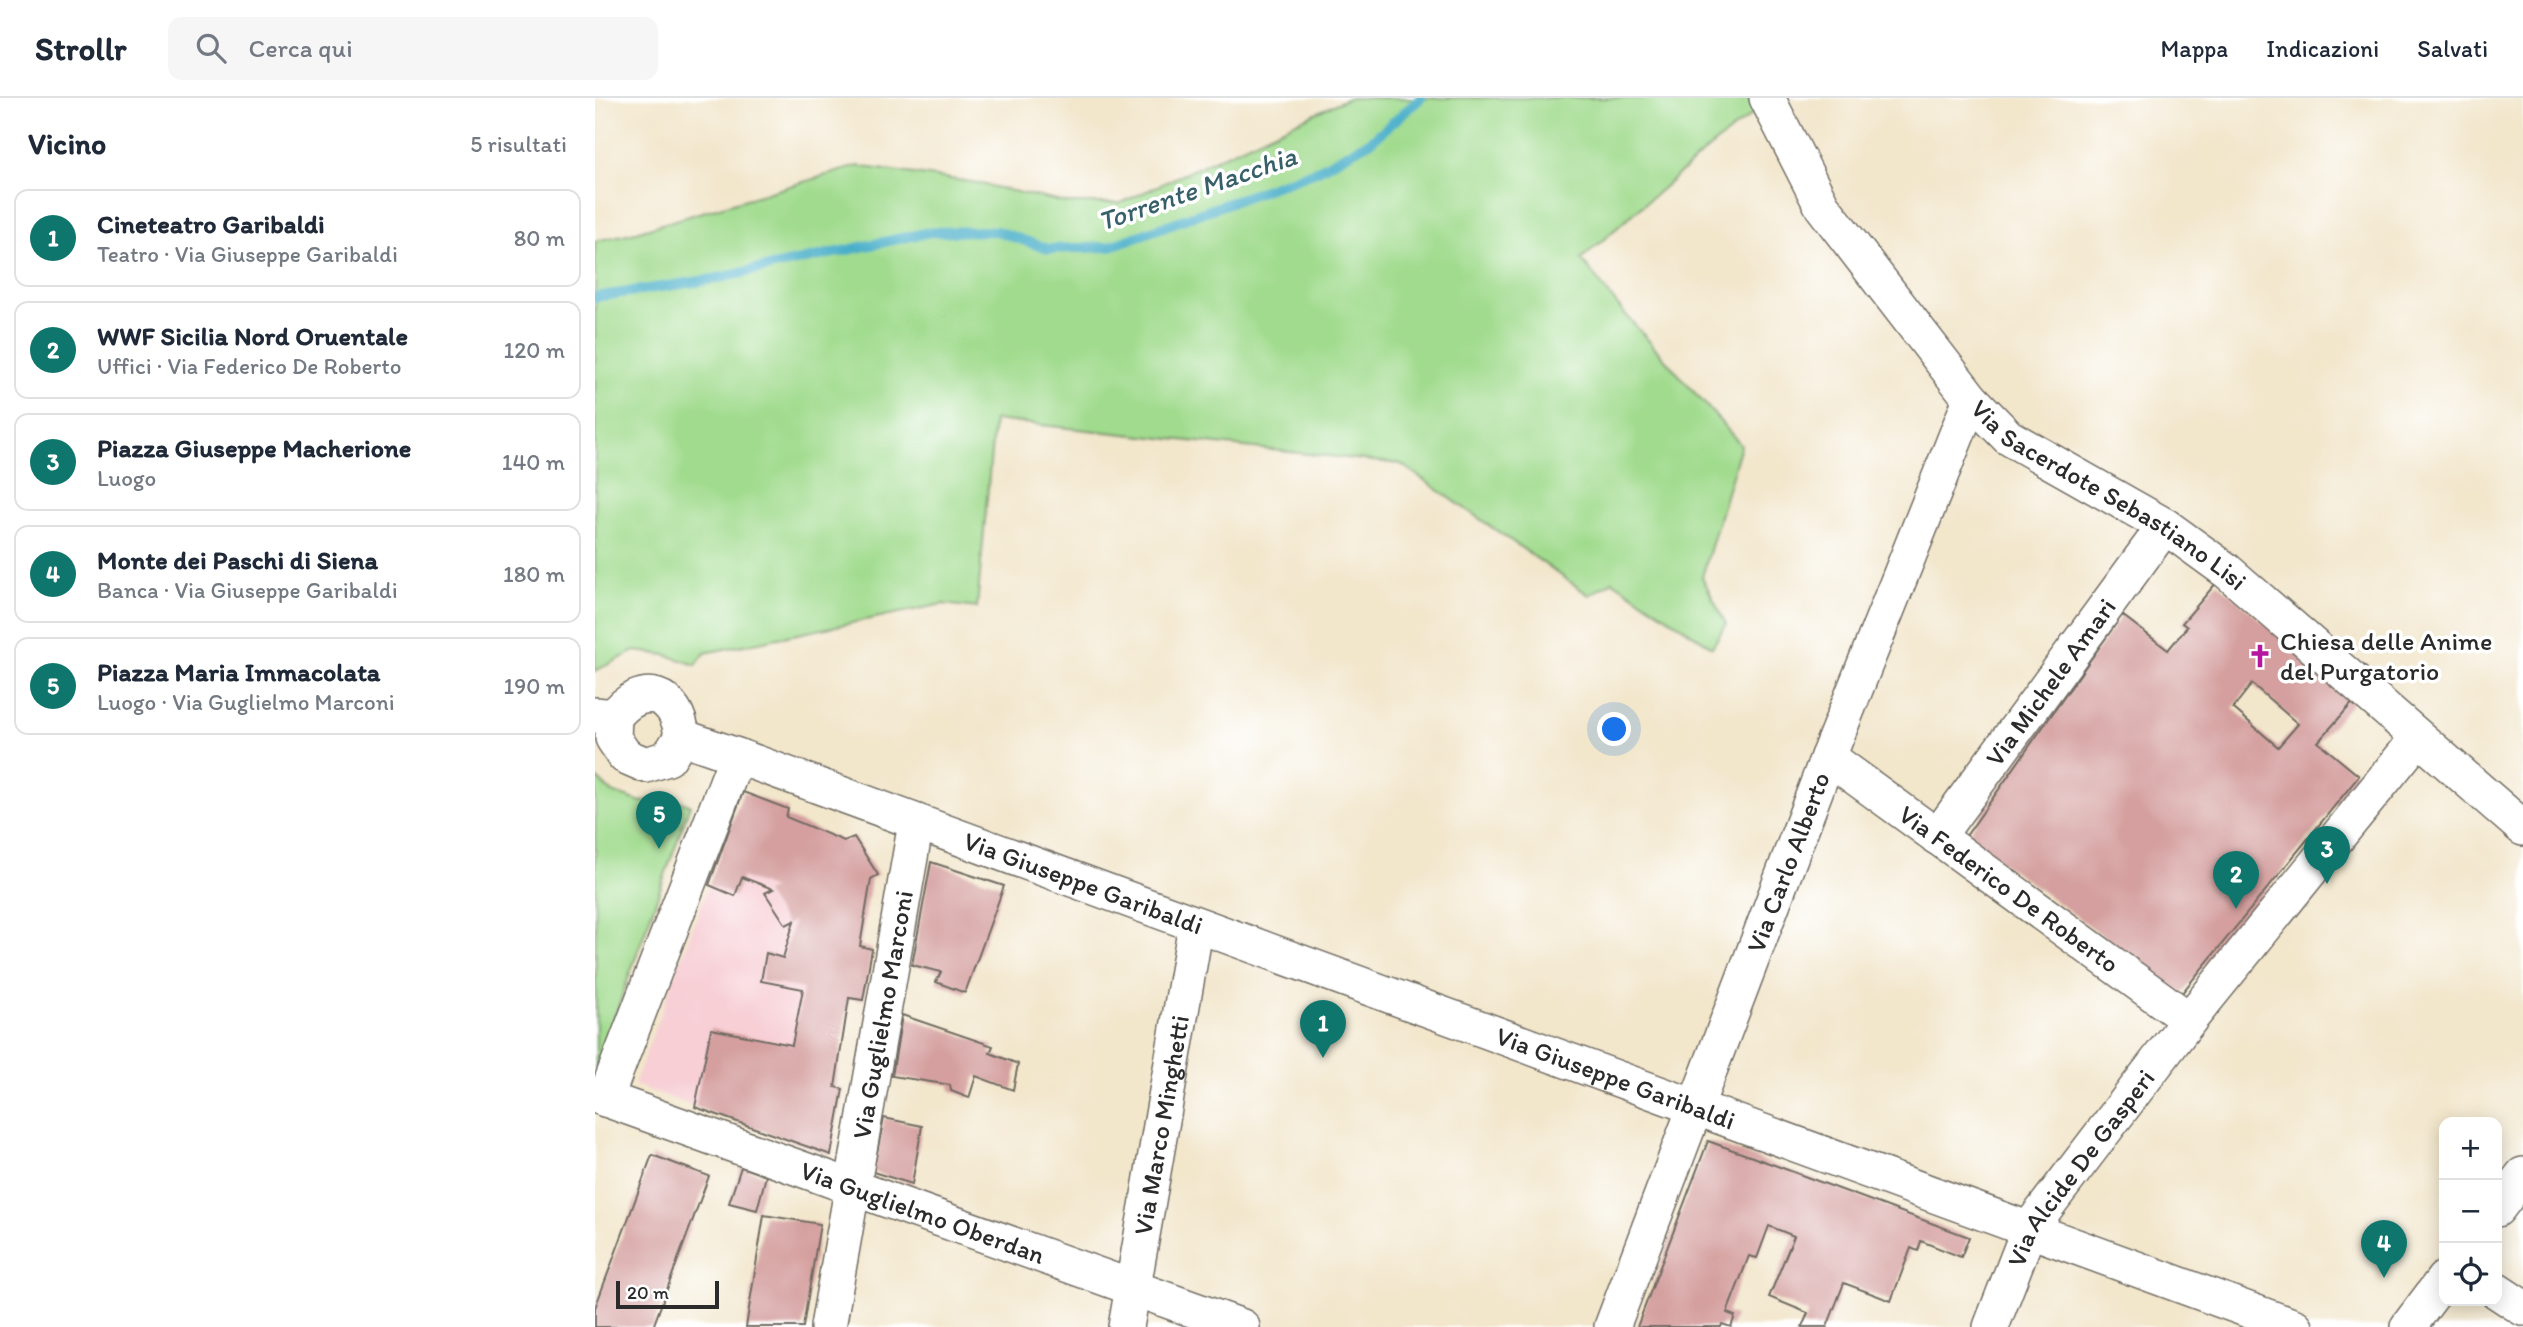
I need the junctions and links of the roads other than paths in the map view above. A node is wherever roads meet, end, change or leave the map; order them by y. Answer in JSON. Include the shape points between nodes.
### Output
{"nodes":[{"id":1,"x":1767,"y":98,"type":"edge"},
{"id":2,"x":1971,"y":399,"type":"junction"},
{"id":3,"x":2165,"y":526,"type":"junction"},
{"id":4,"x":605,"y":716,"type":"edge"},
{"id":5,"x":682,"y":737,"type":"junction"},
{"id":6,"x":2417,"y":739,"type":"junction"},
{"id":7,"x":737,"y":756,"type":"junction"},
{"id":8,"x":1828,"y":757,"type":"junction"},
{"id":9,"x":927,"y":826,"type":"junction"},
{"id":10,"x":2523,"y":828,"type":"edge"},
{"id":11,"x":1937,"y":837,"type":"junction"},
{"id":12,"x":1196,"y":925,"type":"junction"},
{"id":13,"x":2189,"y":1020,"type":"junction"},
{"id":14,"x":600,"y":1097,"type":"edge"},
{"id":15,"x":1695,"y":1107,"type":"junction"},
{"id":16,"x":2523,"y":1175,"type":"edge"},
{"id":17,"x":852,"y":1186,"type":"junction"},
{"id":18,"x":2502,"y":1202,"type":"edge"},
{"id":19,"x":2029,"y":1229,"type":"junction"},
{"id":20,"x":2439,"y":1286,"type":"edge"},
{"id":21,"x":1133,"y":1287,"type":"junction"},
{"id":22,"x":2502,"y":1294,"type":"edge"},
{"id":23,"x":2523,"y":1308,"type":"edge"},
{"id":24,"x":828,"y":1327,"type":"edge"},
{"id":25,"x":1126,"y":1327,"type":"edge"},
{"id":26,"x":1242,"y":1327,"type":"edge"},
{"id":27,"x":1612,"y":1327,"type":"edge"},
{"id":28,"x":1991,"y":1327,"type":"edge"},
{"id":29,"x":2295,"y":1327,"type":"edge"},
{"id":30,"x":2408,"y":1327,"type":"edge"}],
"edges":[{"from":1,"to":2,"type":"street","name":"Via Sacerdote Sebastiano Lisi","via":[[1822,206]]},
{"from":2,"to":3,"type":"street","name":"Via Sacerdote Sebastiano Lisi","via":[[2008,437]]},
{"from":2,"to":8,"type":"street","name":"Via Carlo Alberto"},
{"from":3,"to":6,"type":"street","name":"Via Sacerdote Sebastiano Lisi","via":[[2227,571]]},
{"from":3,"to":11,"type":"street","name":"Via Michele Amari"},
{"from":4,"to":5,"type":"street","via":[[627,700],[647,695],[667,701],[680,717]]},
{"from":4,"to":5,"type":"street","via":[[625,757],[646,765],[668,758]]},
{"from":5,"to":7,"type":"street","name":"Via Giuseppe Garibaldi"},
{"from":6,"to":10,"type":"street","name":"Via Sacerdote Sebastiano Lisi"},
{"from":6,"to":13,"type":"street","name":"Via Alcide De Gasperi"},
{"from":7,"to":9,"type":"street","name":"Via Giuseppe Garibaldi"},
{"from":7,"to":14,"type":"street"},
{"from":8,"to":11,"type":"street","name":"Via Federico De Roberto"},
{"from":8,"to":15,"type":"street","name":"Via Carlo Alberto"},
{"from":9,"to":12,"type":"street","name":"Via Giuseppe Garibaldi"},
{"from":9,"to":17,"type":"street","name":"Via Guglielmo Marconi","via":[[908,868]]},
{"from":11,"to":13,"type":"street","name":"Via Federico De Roberto"},
{"from":12,"to":15,"type":"street","name":"Via Giuseppe Garibaldi"},
{"from":12,"to":21,"type":"street","name":"Via Marco Minghetti"},
{"from":13,"to":19,"type":"street","name":"Via Alcide De Gasperi"},
{"from":14,"to":17,"type":"street","name":"Via Guglielmo Oberdan"},
{"from":15,"to":19,"type":"street","name":"Via Giuseppe Garibaldi"},
{"from":15,"to":27,"type":"street","name":"Via Carlo Alberto"},
{"from":16,"to":18,"type":"street"},
{"from":17,"to":21,"type":"street","name":"Via Guglielmo Oberdan"},
{"from":17,"to":24,"type":"street","name":"Via Guglielmo Marconi"},
{"from":19,"to":28,"type":"street","name":"Via Alcide De Gasperi"},
{"from":19,"to":29,"type":"street","name":"Via Giuseppe Garibaldi"},
{"from":20,"to":30,"type":"street"},
{"from":21,"to":25,"type":"street","name":"Via Marco Minghetti"},
{"from":21,"to":26,"type":"street","name":"Via Guglielmo Oberdan"},
{"from":22,"to":23,"type":"street"}]}
